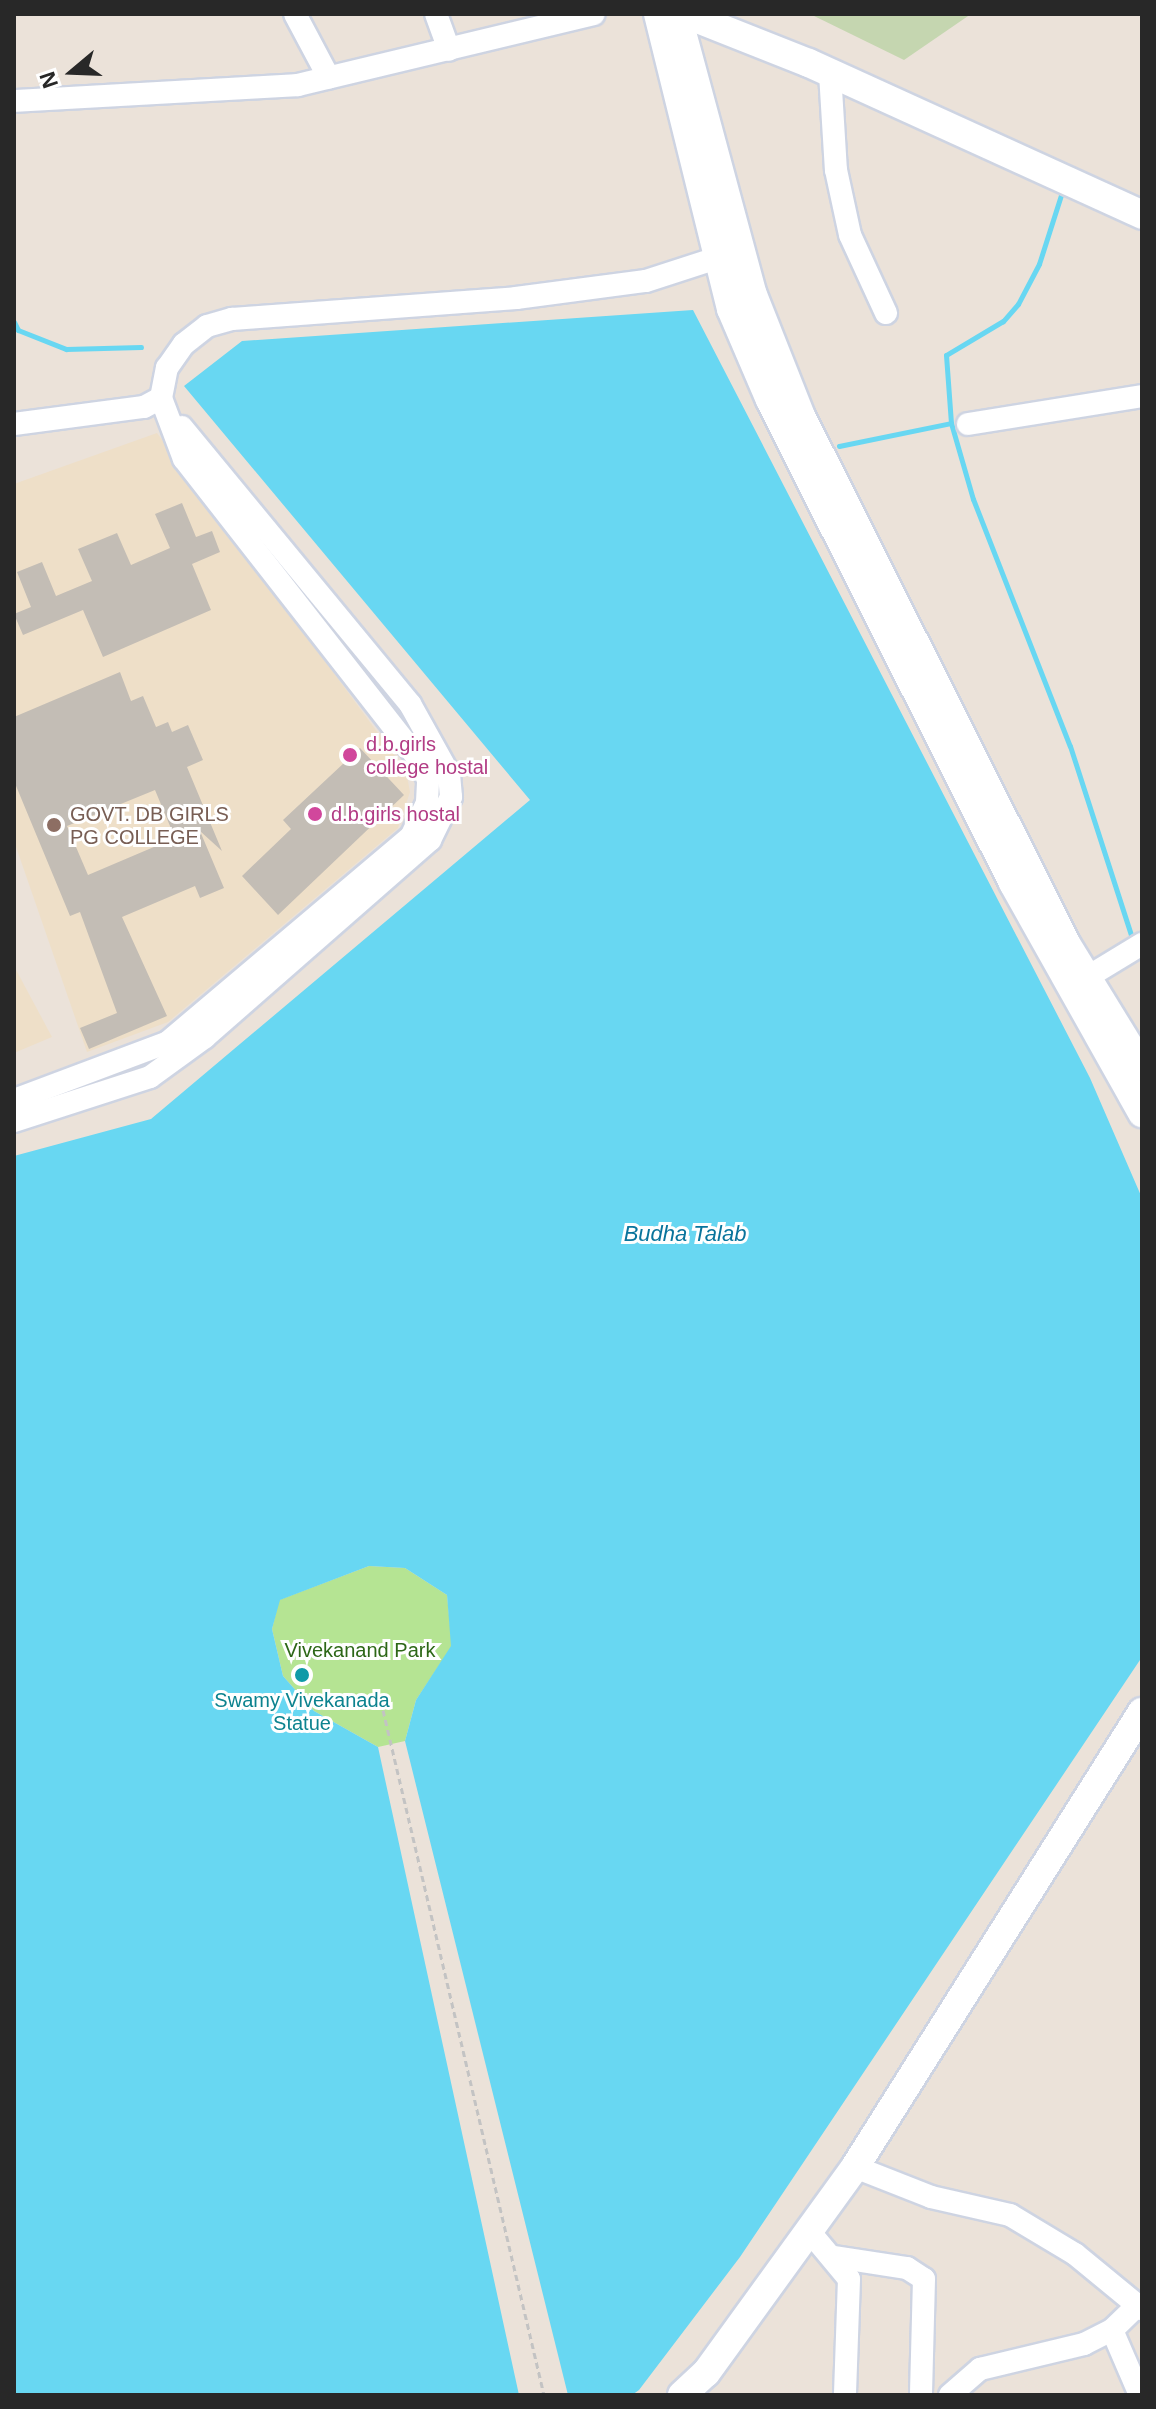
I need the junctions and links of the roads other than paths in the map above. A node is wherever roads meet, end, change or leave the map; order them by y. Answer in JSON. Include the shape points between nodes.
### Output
{"nodes":[{"id":1,"x":295,"y":14,"type":"edge"},
{"id":2,"x":436,"y":14,"type":"edge"},
{"id":3,"x":594,"y":14,"type":"edge"},
{"id":4,"x":658,"y":14,"type":"edge"},
{"id":5,"x":677,"y":14,"type":"edge"},
{"id":6,"x":685,"y":14,"type":"edge"},
{"id":7,"x":449,"y":50,"type":"junction"},
{"id":8,"x":830,"y":73,"type":"junction"},
{"id":9,"x":329,"y":78,"type":"junction"},
{"id":10,"x":14,"y":101,"type":"edge"},
{"id":11,"x":1142,"y":215,"type":"edge"},
{"id":12,"x":729,"y":254,"type":"junction"},
{"id":13,"x":886,"y":313,"type":"dead end"},
{"id":14,"x":167,"y":368,"type":"junction"},
{"id":15,"x":1142,"y":396,"type":"edge"},
{"id":16,"x":161,"y":398,"type":"junction"},
{"id":17,"x":14,"y":424,"type":"edge"},
{"id":18,"x":968,"y":424,"type":"dead end"},
{"id":19,"x":1142,"y":944,"type":"edge"},
{"id":20,"x":1077,"y":983,"type":"junction"},
{"id":21,"x":1142,"y":1067,"type":"edge"},
{"id":22,"x":14,"y":1100,"type":"edge"},
{"id":23,"x":1142,"y":1113,"type":"edge"},
{"id":24,"x":14,"y":1121,"type":"edge"},
{"id":25,"x":1142,"y":1712,"type":"edge"},
{"id":26,"x":855,"y":2167,"type":"junction"},
{"id":27,"x":809,"y":2231,"type":"junction"},
{"id":28,"x":835,"y":2257,"type":"junction"},
{"id":29,"x":1139,"y":2307,"type":"edge"},
{"id":30,"x":1112,"y":2330,"type":"junction"},
{"id":31,"x":682,"y":2395,"type":"edge"},
{"id":32,"x":845,"y":2395,"type":"edge"},
{"id":33,"x":921,"y":2395,"type":"edge"},
{"id":34,"x":950,"y":2395,"type":"edge"},
{"id":35,"x":1140,"y":2395,"type":"edge"}],
"edges":[{"from":1,"to":9,"type":"street"},
{"from":2,"to":7,"type":"street"},
{"from":3,"to":7,"type":"street"},
{"from":4,"to":12,"type":"street"},
{"from":5,"to":12,"type":"street"},
{"from":6,"to":8,"type":"street"},
{"from":7,"to":9,"type":"street"},
{"from":8,"to":11,"type":"street"},
{"from":8,"to":13,"type":"street","via":[[836,170],[847,222]]},
{"from":9,"to":10,"type":"street","via":[[249,89]]},
{"from":12,"to":14,"type":"street","via":[[646,281],[516,298],[232,319],[207,326],[184,344]]},
{"from":12,"to":20,"type":"street","via":[[731,309],[770,400]]},
{"from":14,"to":16,"type":"street"},
{"from":14,"to":24,"type":"street","via":[[173,411],[190,442],[410,704],[449,774],[451,797],[430,840],[205,1037],[150,1077]]},
{"from":15,"to":18,"type":"street"},
{"from":16,"to":17,"type":"street","via":[[131,409]]},
{"from":16,"to":22,"type":"street","via":[[184,459],[212,500],[420,761],[428,780],[427,802],[411,837],[168,1042]]},
{"from":19,"to":20,"type":"street"},
{"from":20,"to":21,"type":"street"},
{"from":20,"to":23,"type":"street"},
{"from":25,"to":26,"type":"street"},
{"from":26,"to":27,"type":"street"},
{"from":26,"to":29,"type":"street","via":[[931,2197],[1010,2215],[1075,2254]]},
{"from":27,"to":28,"type":"street"},
{"from":27,"to":31,"type":"street","via":[[706,2373]]},
{"from":28,"to":32,"type":"street","via":[[849,2279]]},
{"from":28,"to":33,"type":"street","via":[[907,2268],[924,2279]]},
{"from":29,"to":30,"type":"street"},
{"from":30,"to":34,"type":"street","via":[[1084,2344],[980,2369]]},
{"from":30,"to":35,"type":"street"}]}
